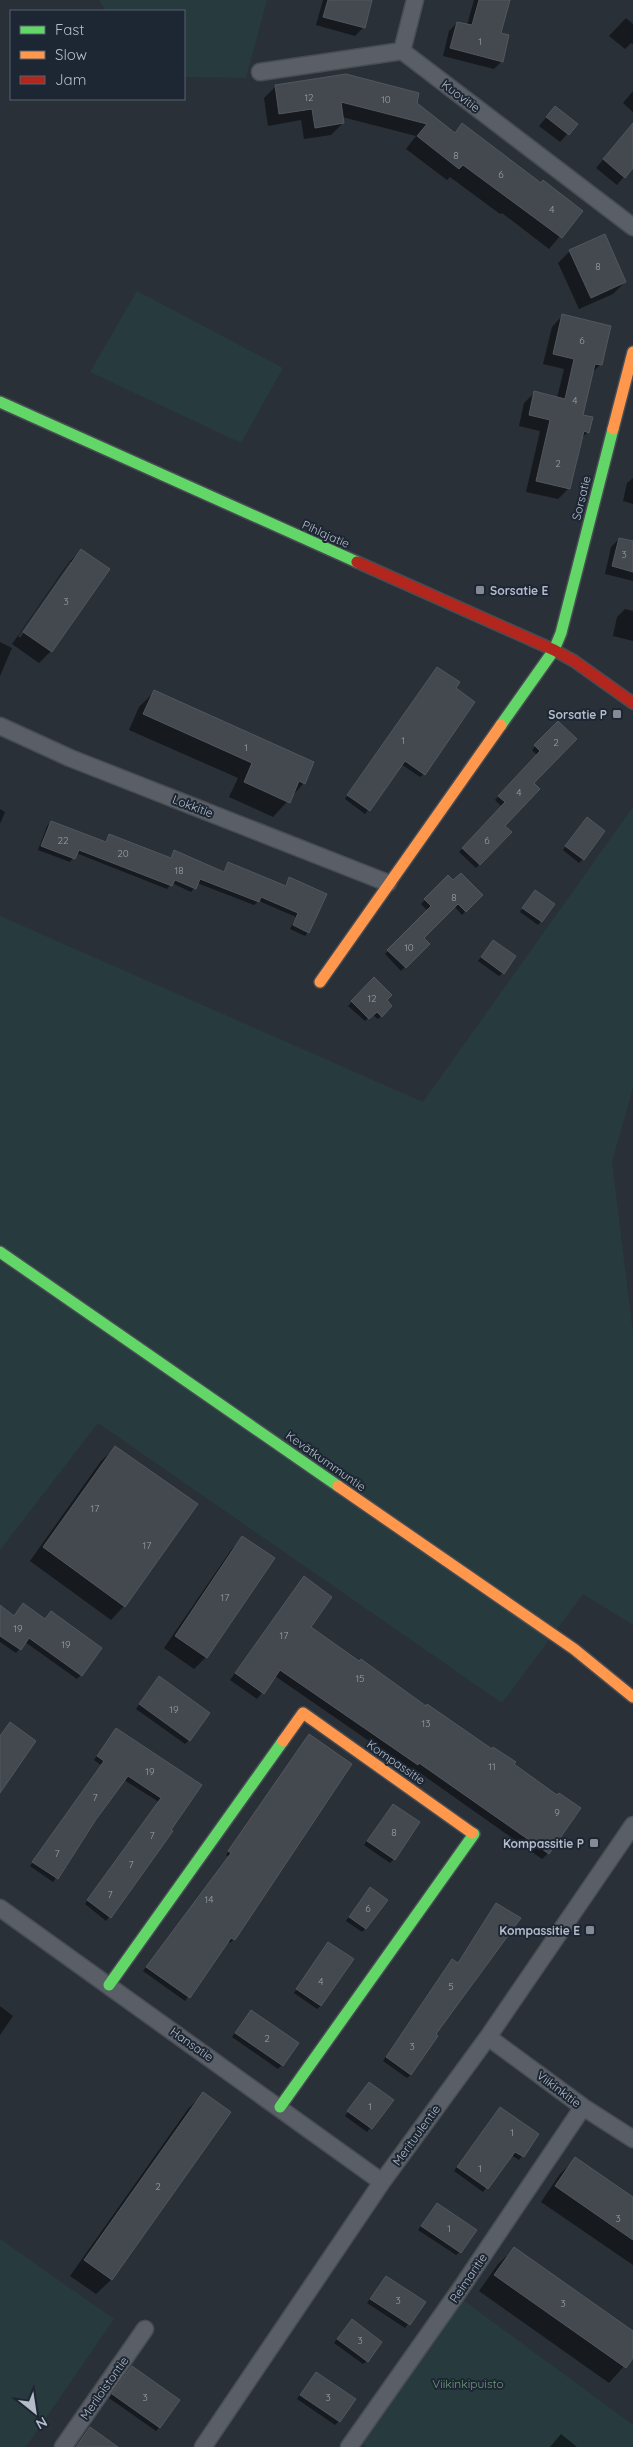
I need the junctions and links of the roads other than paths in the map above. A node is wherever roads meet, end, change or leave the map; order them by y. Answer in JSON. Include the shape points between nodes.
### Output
{"nodes":[{"id":1,"x":415,"y":0,"type":"edge"},
{"id":2,"x":402,"y":51,"type":"junction"},
{"id":3,"x":260,"y":72,"type":"dead end"},
{"id":4,"x":633,"y":227,"type":"edge"},
{"id":5,"x":633,"y":352,"type":"edge"},
{"id":6,"x":0,"y":402,"type":"edge"},
{"id":7,"x":554,"y":650,"type":"junction"},
{"id":8,"x":633,"y":703,"type":"edge"},
{"id":9,"x":0,"y":726,"type":"edge"},
{"id":10,"x":388,"y":883,"type":"junction"},
{"id":11,"x":320,"y":982,"type":"dead end"},
{"id":12,"x":0,"y":1252,"type":"edge"},
{"id":13,"x":633,"y":1697,"type":"edge"},
{"id":14,"x":633,"y":1825,"type":"edge"},
{"id":15,"x":0,"y":1908,"type":"edge"},
{"id":16,"x":109,"y":1985,"type":"junction"},
{"id":17,"x":488,"y":2036,"type":"junction"},
{"id":18,"x":280,"y":2106,"type":"junction"},
{"id":19,"x":583,"y":2107,"type":"junction"},
{"id":20,"x":633,"y":2139,"type":"edge"},
{"id":21,"x":382,"y":2182,"type":"junction"},
{"id":22,"x":145,"y":2328,"type":"dead end"},
{"id":23,"x":63,"y":2447,"type":"edge"},
{"id":24,"x":203,"y":2447,"type":"edge"},
{"id":25,"x":348,"y":2447,"type":"edge"}],
"edges":[{"from":1,"to":2,"type":"street"},
{"from":2,"to":3,"type":"street"},
{"from":2,"to":4,"type":"street","name":"Kuovitie"},
{"from":5,"to":7,"type":"street","name":"Sorsatie"},
{"from":6,"to":7,"type":"street","name":"Pihlajatie"},
{"from":7,"to":8,"type":"street","name":"Pihlajatie"},
{"from":7,"to":10,"type":"street"},
{"from":9,"to":10,"type":"street","name":"Lokkitie","via":[[70,758]]},
{"from":10,"to":11,"type":"street"},
{"from":12,"to":13,"type":"street","name":"Kevätkummuntie","via":[[574,1650]]},
{"from":14,"to":17,"type":"street","name":"Merituulentie"},
{"from":15,"to":16,"type":"street","name":"Hansatie"},
{"from":16,"to":18,"type":"street","name":"Hansatie"},
{"from":16,"to":18,"type":"street","name":"Kompassitie","via":[[303,1713],[474,1834]]},
{"from":17,"to":19,"type":"street","name":"Viikinkitie"},
{"from":17,"to":21,"type":"street","name":"Merituulentie"},
{"from":18,"to":21,"type":"street","name":"Hansatie"},
{"from":19,"to":20,"type":"street","name":"Viikinkitie"},
{"from":19,"to":25,"type":"street","name":"Reimaritie","via":[[459,2291]]},
{"from":21,"to":24,"type":"street","name":"Merituulentie"},
{"from":22,"to":23,"type":"street","name":"Meriloistontie"}]}
